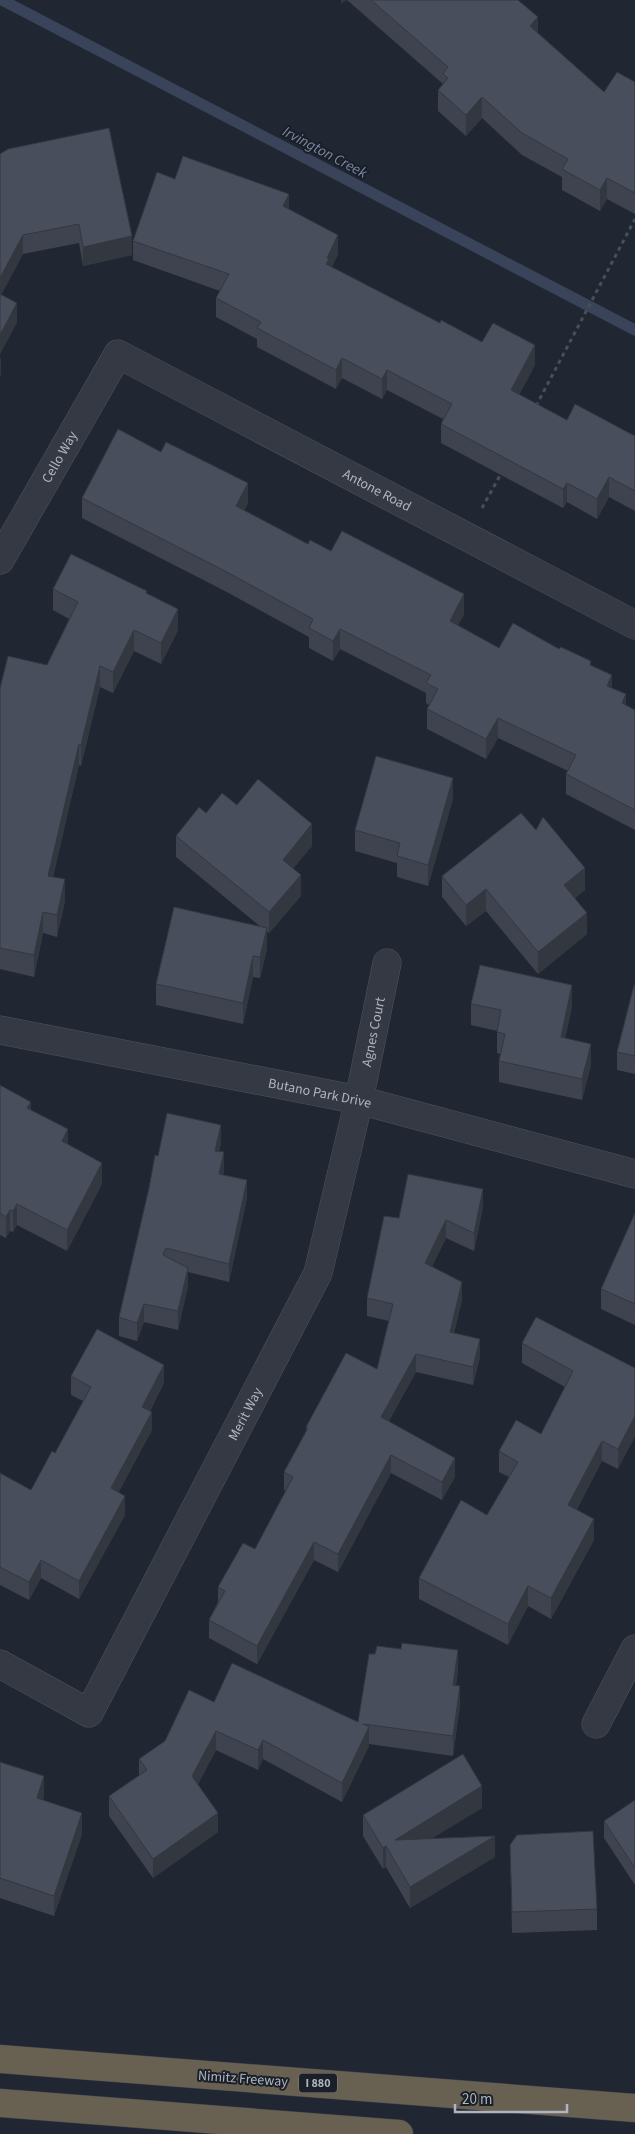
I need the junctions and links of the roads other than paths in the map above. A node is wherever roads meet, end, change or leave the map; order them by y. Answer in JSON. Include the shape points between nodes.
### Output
{"nodes":[{"id":1,"x":118,"y":354,"type":"joint"},
{"id":2,"x":0,"y":560,"type":"edge"},
{"id":3,"x":635,"y":625,"type":"edge"},
{"id":4,"x":387,"y":962,"type":"dead end"},
{"id":5,"x":0,"y":1030,"type":"edge"},
{"id":6,"x":359,"y":1100,"type":"junction"},
{"id":7,"x":635,"y":1174,"type":"edge"},
{"id":8,"x":635,"y":1650,"type":"edge"},
{"id":9,"x":0,"y":1664,"type":"edge"},
{"id":10,"x":596,"y":1724,"type":"dead end"},
{"id":11,"x":0,"y":2059,"type":"edge"},
{"id":12,"x":0,"y":2103,"type":"edge"},
{"id":13,"x":635,"y":2108,"type":"edge"},
{"id":14,"x":399,"y":2134,"type":"edge"}],
"edges":[{"from":1,"to":2,"type":"street","name":"Cello Way"},
{"from":1,"to":3,"type":"street","name":"Antone Road"},
{"from":4,"to":6,"type":"street","name":"Agnes Court"},
{"from":5,"to":6,"type":"street","name":"Butano Park Drive"},
{"from":6,"to":7,"type":"street","name":"Butano Park Drive"},
{"from":6,"to":9,"type":"street","name":"Merit Way","via":[[318,1273],[89,1712]]},
{"from":8,"to":10,"type":"street"},
{"from":11,"to":13,"type":"highway","name":"Nimitz Freeway","number":"I 880"},
{"from":12,"to":14,"type":"highway"}]}
